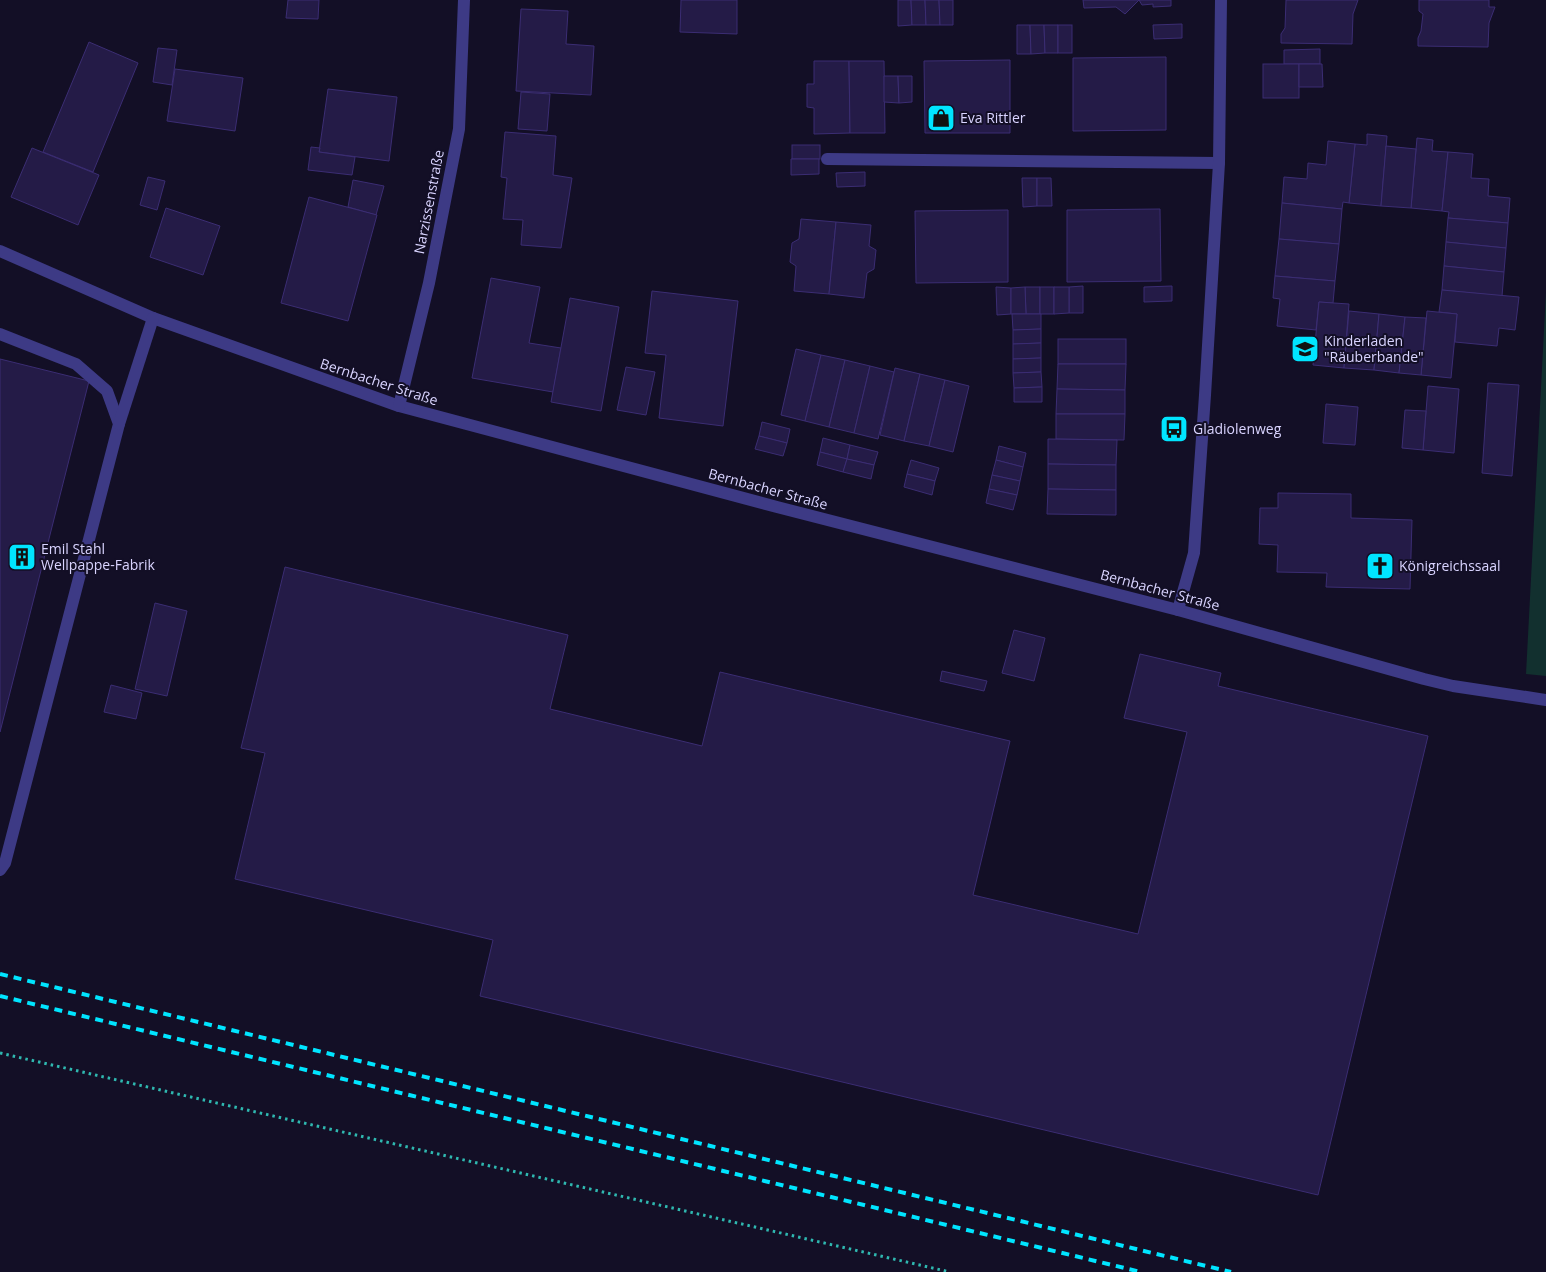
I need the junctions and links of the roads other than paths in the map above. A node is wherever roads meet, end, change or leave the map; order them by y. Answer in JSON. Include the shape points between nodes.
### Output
{"nodes":[{"id":1,"x":464,"y":0,"type":"edge"},
{"id":2,"x":1221,"y":0,"type":"edge"},
{"id":3,"x":827,"y":159,"type":"dead end"},
{"id":4,"x":1219,"y":163,"type":"junction"},
{"id":5,"x":0,"y":251,"type":"edge"},
{"id":6,"x":153,"y":318,"type":"junction"},
{"id":7,"x":0,"y":334,"type":"edge"},
{"id":8,"x":399,"y":406,"type":"junction"},
{"id":9,"x":119,"y":424,"type":"junction"},
{"id":10,"x":1178,"y":610,"type":"junction"},
{"id":11,"x":1546,"y":700,"type":"edge"},
{"id":12,"x":0,"y":870,"type":"edge"}],
"edges":[{"from":1,"to":8,"type":"street","name":"Narzissenstraße","via":[[459,129],[429,283]]},
{"from":2,"to":4,"type":"street"},
{"from":3,"to":4,"type":"street"},
{"from":4,"to":10,"type":"street","via":[[1194,553]]},
{"from":5,"to":6,"type":"street","name":"Bernbacher Straße"},
{"from":6,"to":8,"type":"street","name":"Bernbacher Straße"},
{"from":6,"to":9,"type":"street"},
{"from":7,"to":9,"type":"street","via":[[76,364],[108,391]]},
{"from":8,"to":10,"type":"street","name":"Bernbacher Straße"},
{"from":9,"to":12,"type":"street","via":[[5,863]]},
{"from":10,"to":11,"type":"street","name":"Bernbacher Straße","via":[[1424,679]]}]}
